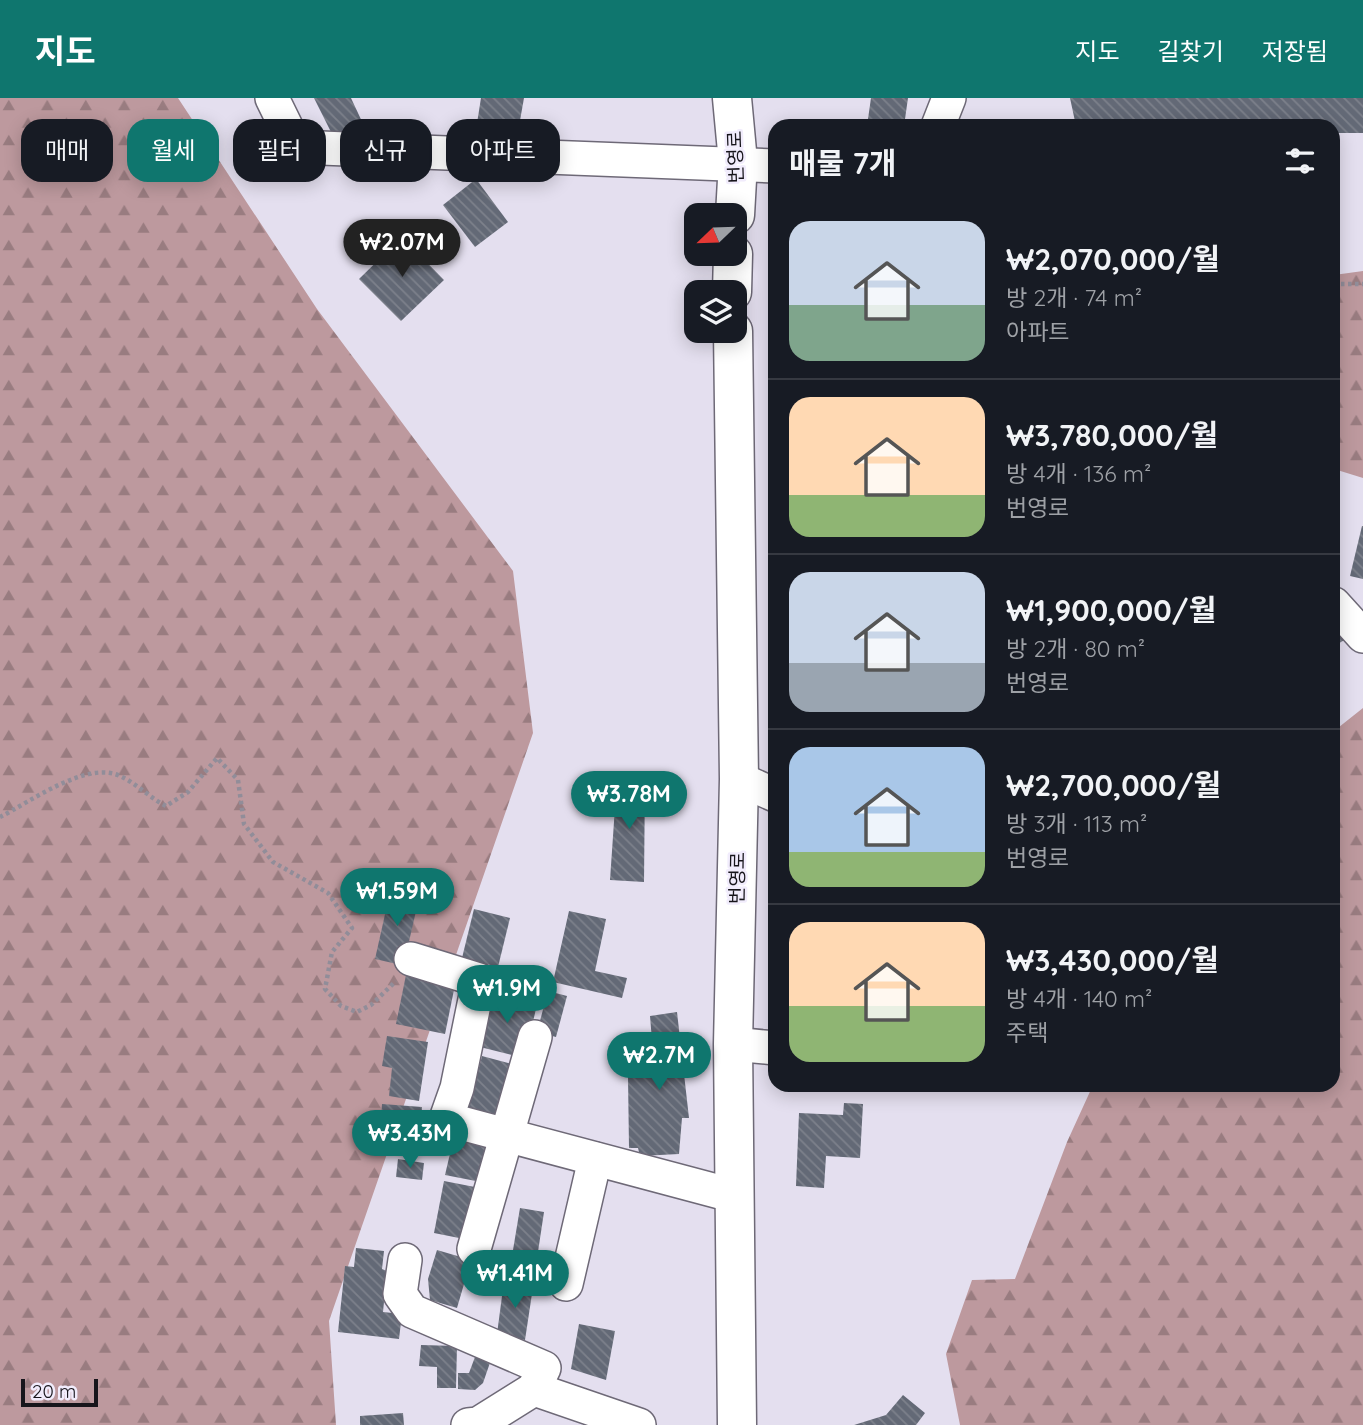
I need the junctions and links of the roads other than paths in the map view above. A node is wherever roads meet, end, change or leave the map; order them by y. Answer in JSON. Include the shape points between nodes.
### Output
{"nodes":[{"id":1,"x":272,"y":98,"type":"edge"},
{"id":2,"x":732,"y":98,"type":"edge"},
{"id":3,"x":949,"y":98,"type":"edge"},
{"id":4,"x":941,"y":119,"type":"edge"},
{"id":5,"x":738,"y":162,"type":"junction"},
{"id":6,"x":768,"y":165,"type":"edge"},
{"id":7,"x":736,"y":203,"type":"edge"},
{"id":8,"x":733,"y":343,"type":"edge"},
{"id":9,"x":1340,"y":611,"type":"edge"},
{"id":10,"x":1363,"y":636,"type":"edge"},
{"id":11,"x":739,"y":779,"type":"junction"},
{"id":12,"x":768,"y":791,"type":"edge"},
{"id":13,"x":411,"y":959,"type":"road end"},
{"id":14,"x":536,"y":1037,"type":"dead end"},
{"id":15,"x":733,"y":1044,"type":"junction"},
{"id":16,"x":768,"y":1047,"type":"edge"},
{"id":17,"x":505,"y":1134,"type":"junction"},
{"id":18,"x":595,"y":1159,"type":"junction"},
{"id":19,"x":735,"y":1196,"type":"junction"},
{"id":20,"x":474,"y":1249,"type":"dead end"},
{"id":21,"x":405,"y":1260,"type":"dead end"},
{"id":22,"x":566,"y":1284,"type":"dead end"},
{"id":23,"x":534,"y":1389,"type":"junction"},
{"id":24,"x":468,"y":1425,"type":"edge"},
{"id":25,"x":639,"y":1425,"type":"edge"},
{"id":26,"x":737,"y":1425,"type":"edge"}],
"edges":[{"from":1,"to":5,"type":"street","via":[[296,147]]},
{"from":2,"to":5,"type":"main road","name":"번영로"},
{"from":3,"to":4,"type":"street"},
{"from":5,"to":6,"type":"street"},
{"from":5,"to":7,"type":"main road","name":"번영로"},
{"from":8,"to":11,"type":"main road","name":"번영로"},
{"from":9,"to":10,"type":"street"},
{"from":11,"to":12,"type":"street"},
{"from":11,"to":15,"type":"main road","name":"번영로"},
{"from":13,"to":17,"type":"street","via":[[480,980],[446,1119]]},
{"from":14,"to":17,"type":"street"},
{"from":15,"to":16,"type":"street"},
{"from":15,"to":19,"type":"main road","name":"번영로"},
{"from":17,"to":18,"type":"street"},
{"from":17,"to":20,"type":"street"},
{"from":18,"to":19,"type":"street"},
{"from":18,"to":22,"type":"street"},
{"from":19,"to":26,"type":"main road","name":"번영로"},
{"from":21,"to":23,"type":"street","via":[[400,1294],[412,1311],[544,1368]]},
{"from":23,"to":24,"type":"street","via":[[478,1424]]},
{"from":23,"to":25,"type":"street"}]}
